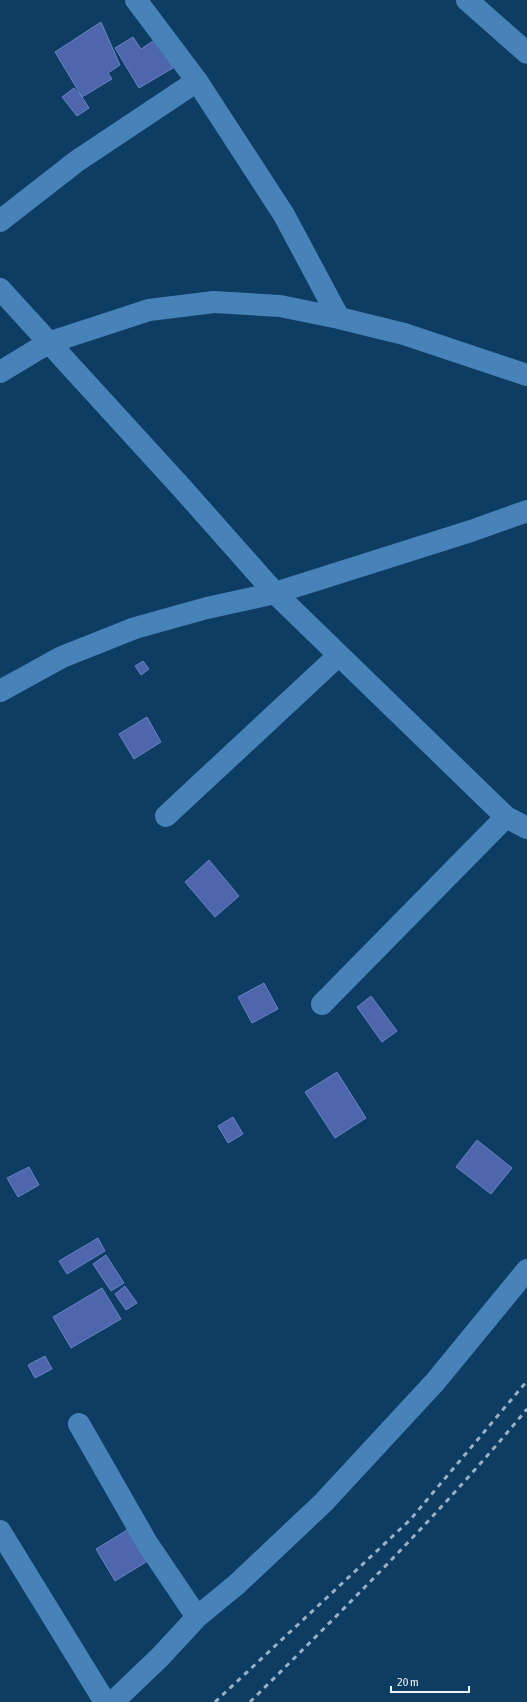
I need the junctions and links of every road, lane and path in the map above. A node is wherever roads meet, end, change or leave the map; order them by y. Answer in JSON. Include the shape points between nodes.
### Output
{"nodes":[{"id":1,"x":136,"y":0,"type":"edge"},
{"id":2,"x":467,"y":0,"type":"edge"},
{"id":3,"x":527,"y":53,"type":"edge"},
{"id":4,"x":197,"y":81,"type":"junction"},
{"id":5,"x":0,"y":221,"type":"edge"},
{"id":6,"x":0,"y":289,"type":"edge"},
{"id":7,"x":339,"y":318,"type":"junction"},
{"id":8,"x":48,"y":343,"type":"junction"},
{"id":9,"x":0,"y":372,"type":"edge"},
{"id":10,"x":527,"y":375,"type":"edge"},
{"id":11,"x":527,"y":511,"type":"edge"},
{"id":12,"x":275,"y":593,"type":"junction"},
{"id":13,"x":339,"y":655,"type":"junction"},
{"id":14,"x":0,"y":691,"type":"edge"},
{"id":15,"x":166,"y":816,"type":"dead end"},
{"id":16,"x":506,"y":817,"type":"junction"},
{"id":17,"x":527,"y":828,"type":"edge"},
{"id":18,"x":322,"y":1004,"type":"dead end"},
{"id":19,"x":527,"y":1270,"type":"edge"},
{"id":20,"x":79,"y":1424,"type":"dead end"},
{"id":21,"x":0,"y":1531,"type":"edge"},
{"id":22,"x":197,"y":1617,"type":"junction"},
{"id":23,"x":105,"y":1702,"type":"edge"},
{"id":24,"x":113,"y":1702,"type":"edge"}],
"edges":[{"from":1,"to":4,"type":"street"},
{"from":2,"to":3,"type":"street"},
{"from":4,"to":5,"type":"street","via":[[76,161]]},
{"from":4,"to":7,"type":"street","via":[[284,215]]},
{"from":6,"to":8,"type":"street"},
{"from":7,"to":8,"type":"street","via":[[280,306],[214,302],[149,310]]},
{"from":7,"to":10,"type":"street","via":[[404,334]]},
{"from":8,"to":9,"type":"street"},
{"from":8,"to":12,"type":"street"},
{"from":11,"to":12,"type":"street"},
{"from":12,"to":13,"type":"street"},
{"from":12,"to":14,"type":"street","via":[[135,628],[62,657]]},
{"from":13,"to":15,"type":"street"},
{"from":13,"to":16,"type":"street"},
{"from":16,"to":17,"type":"street"},
{"from":16,"to":18,"type":"street"},
{"from":19,"to":22,"type":"street","via":[[435,1382],[323,1503],[236,1585]]},
{"from":20,"to":22,"type":"street","via":[[147,1543]]},
{"from":21,"to":23,"type":"street"},
{"from":22,"to":24,"type":"street"}]}
